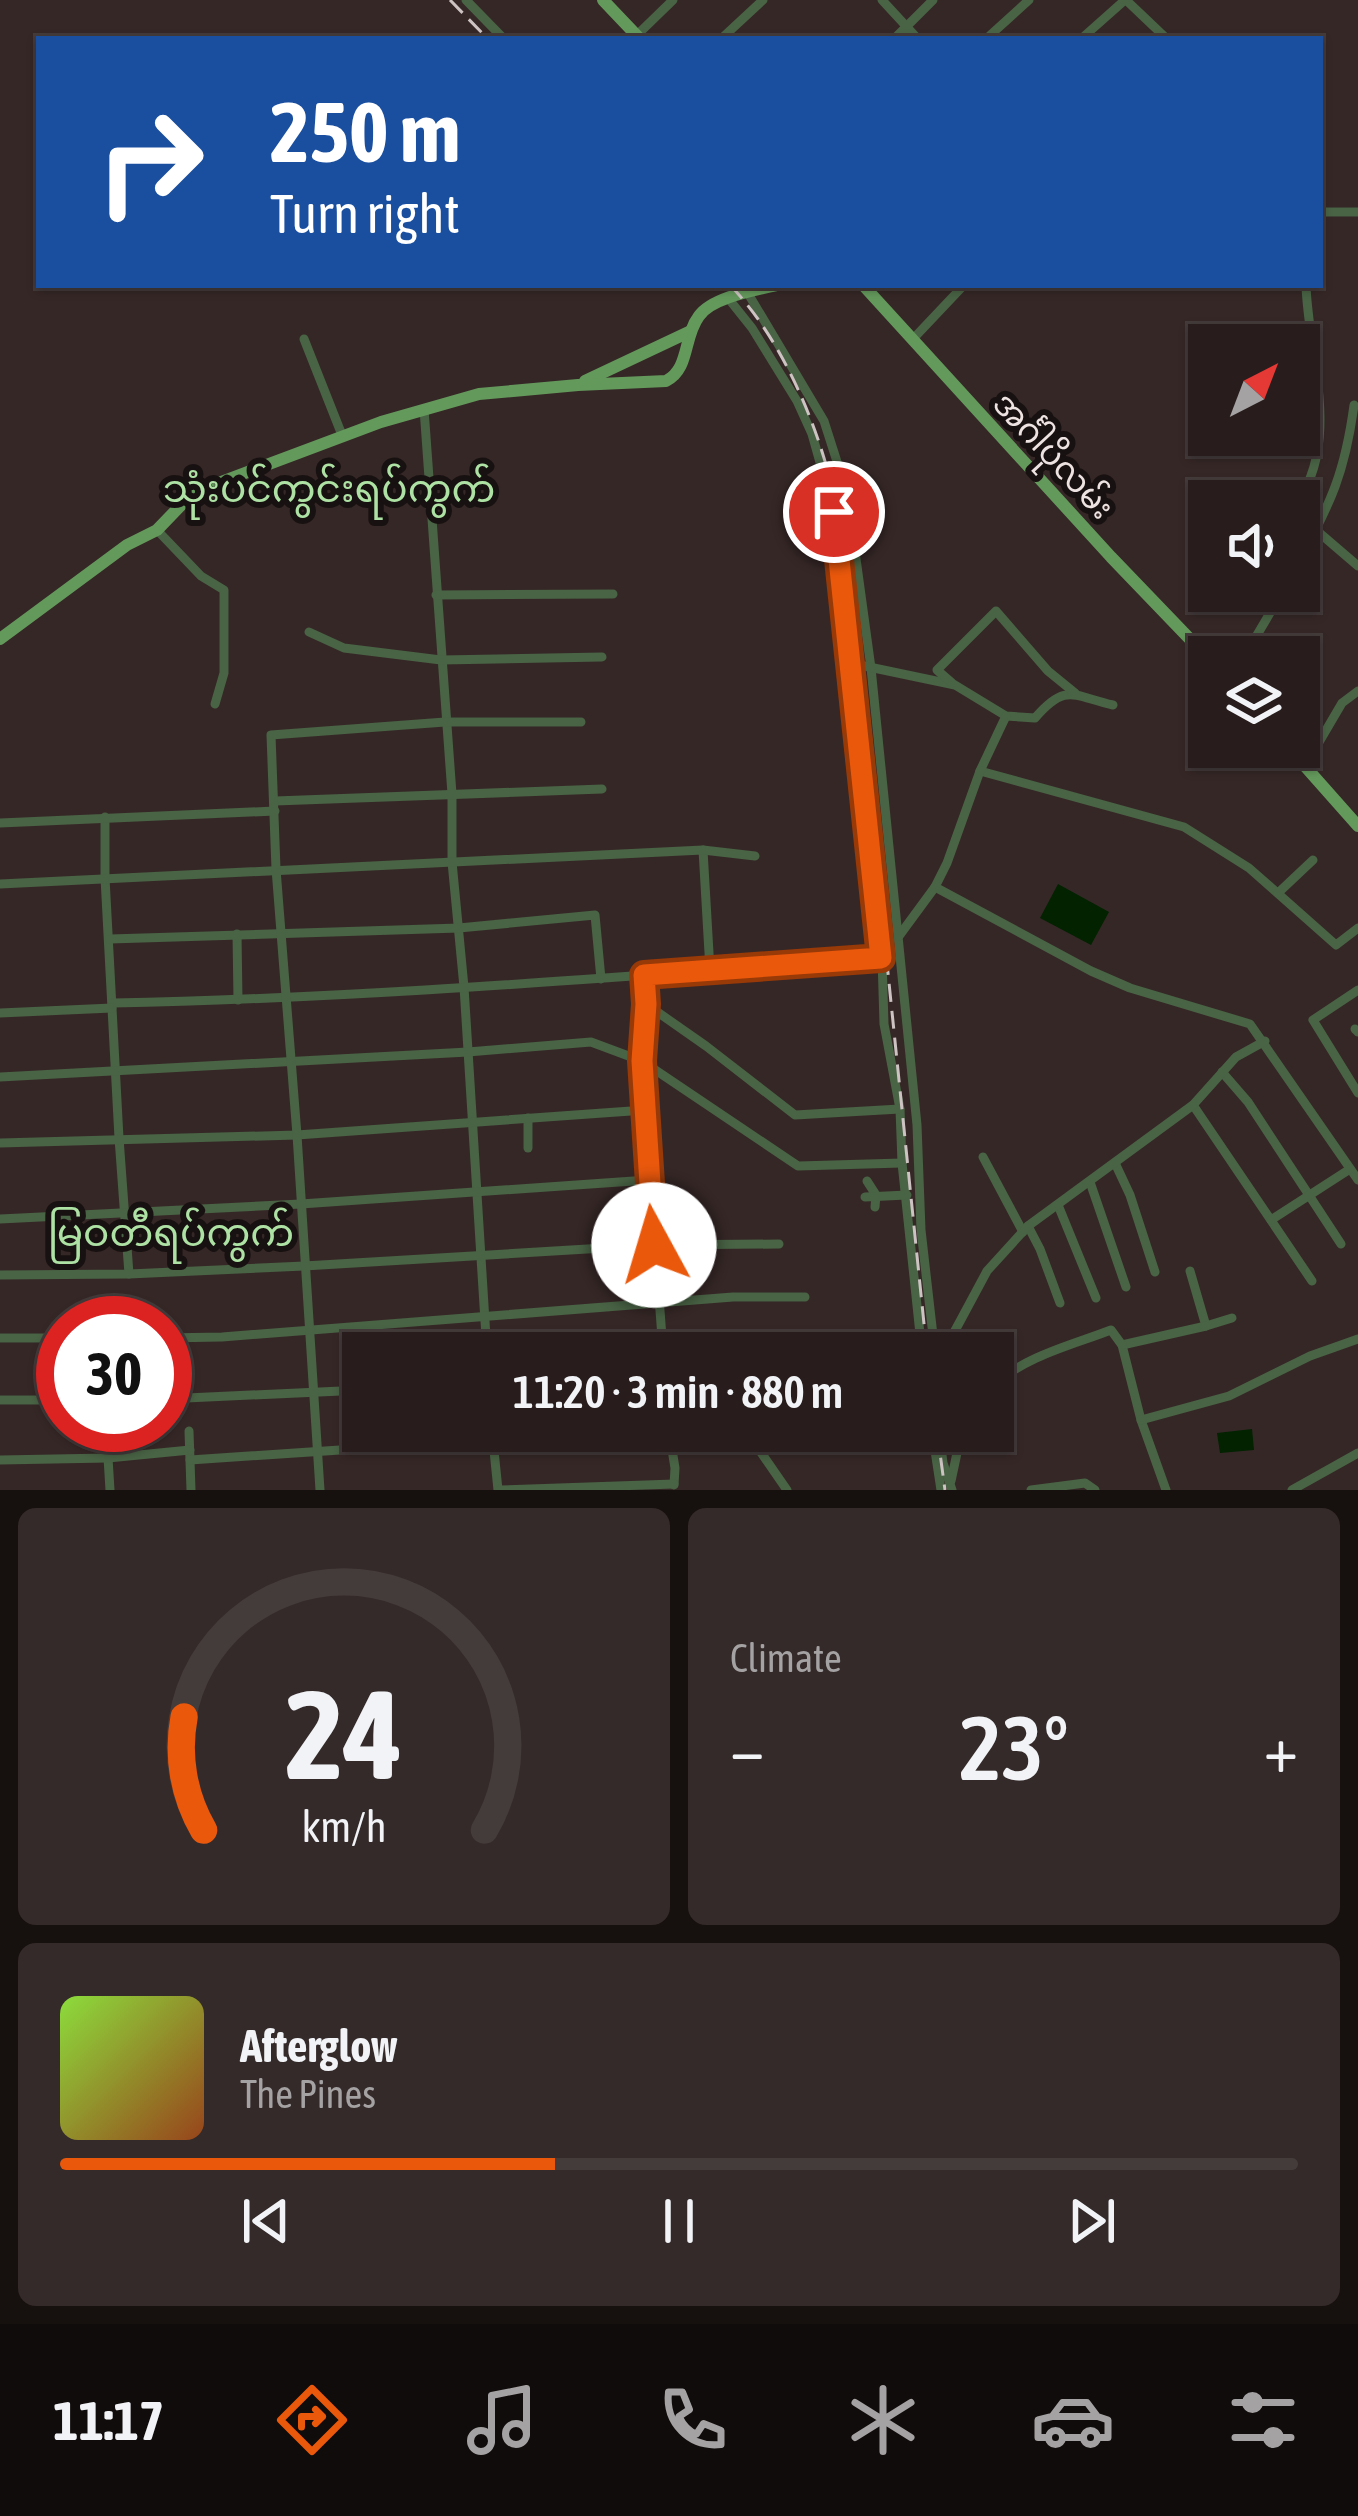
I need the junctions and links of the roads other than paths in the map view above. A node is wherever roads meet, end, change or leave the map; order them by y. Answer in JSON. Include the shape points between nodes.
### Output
{"nodes":[{"id":1,"x":466,"y":0,"type":"edge"},
{"id":2,"x":603,"y":0,"type":"edge"},
{"id":3,"x":674,"y":0,"type":"edge"},
{"id":4,"x":763,"y":0,"type":"edge"},
{"id":5,"x":882,"y":0,"type":"edge"},
{"id":6,"x":933,"y":0,"type":"edge"},
{"id":7,"x":1029,"y":0,"type":"edge"},
{"id":8,"x":1125,"y":0,"type":"edge"},
{"id":9,"x":906,"y":27,"type":"junction"},
{"id":10,"x":500,"y":36,"type":"edge"},
{"id":11,"x":638,"y":36,"type":"edge"},
{"id":12,"x":640,"y":36,"type":"edge"},
{"id":13,"x":724,"y":36,"type":"edge"},
{"id":14,"x":897,"y":36,"type":"edge"},
{"id":15,"x":915,"y":36,"type":"edge"},
{"id":16,"x":989,"y":36,"type":"edge"},
{"id":17,"x":1085,"y":36,"type":"edge"},
{"id":18,"x":1164,"y":36,"type":"edge"},
{"id":19,"x":1323,"y":212,"type":"edge"},
{"id":20,"x":1358,"y":212,"type":"edge"},
{"id":21,"x":746,"y":288,"type":"edge"},
{"id":22,"x":866,"y":288,"type":"edge"},
{"id":23,"x":961,"y":288,"type":"edge"},
{"id":24,"x":1306,"y":288,"type":"edge"},
{"id":25,"x":728,"y":298,"type":"junction"},
{"id":26,"x":692,"y":330,"type":"junction"},
{"id":27,"x":304,"y":339,"type":"dead end"},
{"id":28,"x":912,"y":340,"type":"junction"},
{"id":29,"x":578,"y":385,"type":"junction"},
{"id":30,"x":1354,"y":405,"type":"dead end"},
{"id":31,"x":424,"y":409,"type":"junction"},
{"id":32,"x":342,"y":436,"type":"junction"},
{"id":33,"x":1310,"y":480,"type":"edge"},
{"id":34,"x":1320,"y":523,"type":"edge"},
{"id":35,"x":158,"y":530,"type":"junction"},
{"id":36,"x":1320,"y":533,"type":"edge"},
{"id":37,"x":1358,"y":566,"type":"edge"},
{"id":38,"x":613,"y":593,"type":"dead end"},
{"id":39,"x":436,"y":595,"type":"junction"},
{"id":40,"x":309,"y":632,"type":"dead end"},
{"id":41,"x":2,"y":633,"type":"edge"},
{"id":42,"x":1188,"y":636,"type":"edge"},
{"id":43,"x":602,"y":657,"type":"dead end"},
{"id":44,"x":441,"y":660,"type":"junction"},
{"id":45,"x":850,"y":663,"type":"junction"},
{"id":46,"x":872,"y":668,"type":"junction"},
{"id":47,"x":955,"y":685,"type":"junction"},
{"id":48,"x":1358,"y":691,"type":"edge"},
{"id":49,"x":1075,"y":693,"type":"junction"},
{"id":50,"x":215,"y":704,"type":"dead end"},
{"id":51,"x":1113,"y":705,"type":"dead end"},
{"id":52,"x":1006,"y":716,"type":"junction"},
{"id":53,"x":445,"y":722,"type":"junction"},
{"id":54,"x":581,"y":722,"type":"dead end"},
{"id":55,"x":1320,"y":740,"type":"edge"},
{"id":56,"x":1307,"y":768,"type":"edge"},
{"id":57,"x":980,"y":771,"type":"junction"},
{"id":58,"x":602,"y":789,"type":"dead end"},
{"id":59,"x":452,"y":794,"type":"junction"},
{"id":60,"x":275,"y":806,"type":"junction"},
{"id":61,"x":105,"y":817,"type":"junction"},
{"id":62,"x":0,"y":823,"type":"edge"},
{"id":63,"x":1358,"y":826,"type":"edge"},
{"id":64,"x":704,"y":850,"type":"junction"},
{"id":65,"x":755,"y":856,"type":"dead end"},
{"id":66,"x":1313,"y":860,"type":"dead end"},
{"id":67,"x":452,"y":862,"type":"junction"},
{"id":68,"x":276,"y":869,"type":"junction"},
{"id":69,"x":106,"y":878,"type":"junction"},
{"id":70,"x":0,"y":884,"type":"edge"},
{"id":71,"x":935,"y":887,"type":"junction"},
{"id":72,"x":1278,"y":893,"type":"junction"},
{"id":73,"x":459,"y":928,"type":"junction"},
{"id":74,"x":1358,"y":928,"type":"edge"},
{"id":75,"x":281,"y":932,"type":"junction"},
{"id":76,"x":237,"y":934,"type":"junction"},
{"id":77,"x":110,"y":938,"type":"junction"},
{"id":78,"x":897,"y":939,"type":"junction"},
{"id":79,"x":881,"y":958,"type":"junction"},
{"id":80,"x":710,"y":970,"type":"junction"},
{"id":81,"x":644,"y":975,"type":"junction"},
{"id":82,"x":601,"y":979,"type":"junction"},
{"id":83,"x":464,"y":988,"type":"junction"},
{"id":84,"x":1358,"y":990,"type":"edge"},
{"id":85,"x":287,"y":998,"type":"junction"},
{"id":86,"x":238,"y":1000,"type":"junction"},
{"id":87,"x":646,"y":1004,"type":"junction"},
{"id":88,"x":113,"y":1005,"type":"junction"},
{"id":89,"x":0,"y":1013,"type":"edge"},
{"id":90,"x":1265,"y":1041,"type":"junction"},
{"id":91,"x":468,"y":1052,"type":"junction"},
{"id":92,"x":642,"y":1061,"type":"junction"},
{"id":93,"x":290,"y":1062,"type":"junction"},
{"id":94,"x":115,"y":1070,"type":"junction"},
{"id":95,"x":1222,"y":1072,"type":"junction"},
{"id":96,"x":0,"y":1077,"type":"edge"},
{"id":97,"x":1358,"y":1093,"type":"edge"},
{"id":98,"x":1193,"y":1105,"type":"junction"},
{"id":99,"x":900,"y":1109,"type":"junction"},
{"id":100,"x":645,"y":1110,"type":"junction"},
{"id":101,"x":528,"y":1118,"type":"junction"},
{"id":102,"x":472,"y":1123,"type":"junction"},
{"id":103,"x":297,"y":1135,"type":"junction"},
{"id":104,"x":118,"y":1138,"type":"junction"},
{"id":105,"x":0,"y":1143,"type":"edge"},
{"id":106,"x":528,"y":1148,"type":"dead end"},
{"id":107,"x":983,"y":1156,"type":"dead end"},
{"id":108,"x":902,"y":1163,"type":"junction"},
{"id":109,"x":1115,"y":1163,"type":"junction"},
{"id":110,"x":1351,"y":1169,"type":"junction"},
{"id":111,"x":648,"y":1180,"type":"junction"},
{"id":112,"x":1358,"y":1180,"type":"edge"},
{"id":113,"x":867,"y":1181,"type":"dead end"},
{"id":114,"x":1090,"y":1183,"type":"junction"},
{"id":115,"x":475,"y":1190,"type":"junction"},
{"id":116,"x":1311,"y":1195,"type":"junction"},
{"id":117,"x":907,"y":1196,"type":"junction"},
{"id":118,"x":301,"y":1204,"type":"junction"},
{"id":119,"x":1058,"y":1205,"type":"junction"},
{"id":120,"x":123,"y":1211,"type":"junction"},
{"id":121,"x":0,"y":1219,"type":"edge"},
{"id":122,"x":1271,"y":1220,"type":"junction"},
{"id":123,"x":1026,"y":1229,"type":"junction"},
{"id":124,"x":779,"y":1244,"type":"dead end"},
{"id":125,"x":1341,"y":1244,"type":"dead end"},
{"id":126,"x":654,"y":1245,"type":"junction"},
{"id":127,"x":482,"y":1256,"type":"junction"},
{"id":128,"x":304,"y":1266,"type":"junction"},
{"id":129,"x":1190,"y":1270,"type":"dead end"},
{"id":130,"x":1155,"y":1272,"type":"dead end"},
{"id":131,"x":129,"y":1274,"type":"junction"},
{"id":132,"x":0,"y":1275,"type":"edge"},
{"id":133,"x":1312,"y":1281,"type":"dead end"},
{"id":134,"x":1126,"y":1287,"type":"dead end"},
{"id":135,"x":805,"y":1297,"type":"dead end"},
{"id":136,"x":1096,"y":1298,"type":"dead end"},
{"id":137,"x":660,"y":1303,"type":"junction"},
{"id":138,"x":1060,"y":1303,"type":"dead end"},
{"id":139,"x":486,"y":1318,"type":"junction"},
{"id":140,"x":1232,"y":1318,"type":"dead end"},
{"id":141,"x":1206,"y":1326,"type":"junction"},
{"id":142,"x":310,"y":1329,"type":"junction"},
{"id":143,"x":487,"y":1332,"type":"edge"},
{"id":144,"x":662,"y":1332,"type":"edge"},
{"id":145,"x":920,"y":1332,"type":"edge"},
{"id":146,"x":936,"y":1332,"type":"edge"},
{"id":147,"x":951,"y":1332,"type":"edge"},
{"id":148,"x":0,"y":1338,"type":"edge"},
{"id":149,"x":36,"y":1338,"type":"edge"},
{"id":150,"x":192,"y":1338,"type":"edge"},
{"id":151,"x":1358,"y":1340,"type":"edge"},
{"id":152,"x":1122,"y":1345,"type":"junction"},
{"id":153,"x":1014,"y":1371,"type":"edge"},
{"id":154,"x":342,"y":1392,"type":"edge"},
{"id":155,"x":314,"y":1394,"type":"junction"},
{"id":156,"x":192,"y":1398,"type":"edge"},
{"id":157,"x":0,"y":1400,"type":"edge"},
{"id":158,"x":36,"y":1400,"type":"edge"},
{"id":159,"x":1141,"y":1420,"type":"junction"},
{"id":160,"x":342,"y":1450,"type":"edge"},
{"id":161,"x":108,"y":1452,"type":"edge"},
{"id":162,"x":190,"y":1452,"type":"edge"},
{"id":163,"x":495,"y":1452,"type":"edge"},
{"id":164,"x":672,"y":1452,"type":"edge"},
{"id":165,"x":761,"y":1452,"type":"edge"},
{"id":166,"x":938,"y":1452,"type":"edge"},
{"id":167,"x":941,"y":1452,"type":"edge"},
{"id":168,"x":957,"y":1452,"type":"edge"},
{"id":169,"x":317,"y":1453,"type":"junction"},
{"id":170,"x":1358,"y":1453,"type":"edge"},
{"id":171,"x":190,"y":1455,"type":"junction"},
{"id":172,"x":108,"y":1458,"type":"junction"},
{"id":173,"x":0,"y":1460,"type":"edge"},
{"id":174,"x":951,"y":1486,"type":"edge"},
{"id":175,"x":674,"y":1487,"type":"edge"},
{"id":176,"x":110,"y":1490,"type":"edge"},
{"id":177,"x":191,"y":1490,"type":"edge"},
{"id":178,"x":320,"y":1490,"type":"edge"},
{"id":179,"x":499,"y":1490,"type":"edge"},
{"id":180,"x":787,"y":1490,"type":"edge"},
{"id":181,"x":941,"y":1490,"type":"edge"},
{"id":182,"x":1031,"y":1490,"type":"edge"},
{"id":183,"x":1095,"y":1490,"type":"edge"},
{"id":184,"x":1166,"y":1490,"type":"edge"},
{"id":185,"x":1292,"y":1490,"type":"edge"}],
"edges":[{"from":1,"to":10,"type":"street"},
{"from":2,"to":11,"type":"main road"},
{"from":3,"to":12,"type":"street"},
{"from":4,"to":13,"type":"street"},
{"from":5,"to":9,"type":"street"},
{"from":6,"to":9,"type":"street"},
{"from":7,"to":16,"type":"street"},
{"from":8,"to":17,"type":"street"},
{"from":8,"to":18,"type":"street"},
{"from":9,"to":14,"type":"street"},
{"from":9,"to":15,"type":"street"},
{"from":19,"to":20,"type":"street"},
{"from":21,"to":25,"type":"main road"},
{"from":21,"to":46,"type":"street","via":[[824,421],[847,494]]},
{"from":22,"to":28,"type":"main road","name":"အင်္ဂါပိုလမ်း"},
{"from":23,"to":28,"type":"street"},
{"from":24,"to":33,"type":"street","via":[[1319,419]]},
{"from":25,"to":26,"type":"main road","via":[[700,314]]},
{"from":25,"to":45,"type":"street","via":[[812,434],[834,512]]},
{"from":26,"to":29,"type":"main road"},
{"from":26,"to":29,"type":"main road","via":[[672,379]]},
{"from":27,"to":32,"type":"street"},
{"from":28,"to":42,"type":"main road","name":"အင်္ဂါပိုလမ်း"},
{"from":29,"to":31,"type":"main road","via":[[497,391]]},
{"from":30,"to":34,"type":"street","via":[[1343,470]]},
{"from":31,"to":32,"type":"main road"},
{"from":31,"to":39,"type":"street"},
{"from":32,"to":35,"type":"main road","via":[[206,488]]},
{"from":35,"to":41,"type":"main road"},
{"from":35,"to":50,"type":"street","via":[[224,590],[224,673]]},
{"from":36,"to":37,"type":"street"},
{"from":38,"to":39,"type":"street"},
{"from":39,"to":44,"type":"street"},
{"from":40,"to":44,"type":"street","via":[[344,648]]},
{"from":43,"to":44,"type":"street"},
{"from":44,"to":53,"type":"street"},
{"from":45,"to":46,"type":"street"},
{"from":45,"to":79,"type":"street"},
{"from":46,"to":47,"type":"street"},
{"from":46,"to":78,"type":"street"},
{"from":47,"to":49,"type":"street","via":[[937,670],[996,611]]},
{"from":47,"to":52,"type":"street"},
{"from":48,"to":55,"type":"street"},
{"from":49,"to":51,"type":"street"},
{"from":49,"to":52,"type":"street","via":[[1052,698],[1035,718]]},
{"from":52,"to":57,"type":"street"},
{"from":53,"to":54,"type":"street"},
{"from":53,"to":59,"type":"street"},
{"from":53,"to":60,"type":"street","via":[[271,735]]},
{"from":56,"to":63,"type":"main road"},
{"from":57,"to":71,"type":"street"},
{"from":57,"to":72,"type":"street","via":[[1184,827]]},
{"from":58,"to":59,"type":"street"},
{"from":59,"to":60,"type":"street"},
{"from":59,"to":67,"type":"street"},
{"from":60,"to":61,"type":"street"},
{"from":60,"to":68,"type":"street"},
{"from":61,"to":62,"type":"street"},
{"from":61,"to":69,"type":"street"},
{"from":64,"to":65,"type":"street"},
{"from":64,"to":67,"type":"street"},
{"from":64,"to":80,"type":"street"},
{"from":66,"to":72,"type":"street"},
{"from":67,"to":68,"type":"street"},
{"from":67,"to":73,"type":"street"},
{"from":68,"to":69,"type":"street"},
{"from":68,"to":75,"type":"street"},
{"from":69,"to":70,"type":"street"},
{"from":69,"to":77,"type":"street"},
{"from":71,"to":78,"type":"street"},
{"from":71,"to":90,"type":"street","via":[[1091,971],[1250,1024]]},
{"from":72,"to":74,"type":"street","via":[[1336,945]]},
{"from":73,"to":75,"type":"street"},
{"from":73,"to":82,"type":"street","via":[[595,915]]},
{"from":73,"to":83,"type":"street"},
{"from":75,"to":76,"type":"street"},
{"from":75,"to":85,"type":"street"},
{"from":76,"to":77,"type":"street"},
{"from":76,"to":86,"type":"street"},
{"from":77,"to":88,"type":"street"},
{"from":78,"to":146,"type":"street"},
{"from":79,"to":80,"type":"street"},
{"from":79,"to":99,"type":"street"},
{"from":80,"to":81,"type":"street"},
{"from":81,"to":82,"type":"street"},
{"from":81,"to":87,"type":"street"},
{"from":82,"to":83,"type":"street"},
{"from":83,"to":85,"type":"street"},
{"from":83,"to":91,"type":"street"},
{"from":84,"to":97,"type":"street","via":[[1313,1021]]},
{"from":85,"to":86,"type":"street"},
{"from":85,"to":93,"type":"street"},
{"from":86,"to":88,"type":"street"},
{"from":87,"to":92,"type":"street"},
{"from":87,"to":99,"type":"street","via":[[795,1115]]},
{"from":88,"to":89,"type":"street"},
{"from":88,"to":94,"type":"street"},
{"from":90,"to":95,"type":"street"},
{"from":90,"to":110,"type":"street"},
{"from":91,"to":92,"type":"street","via":[[591,1042]]},
{"from":91,"to":93,"type":"street"},
{"from":91,"to":102,"type":"street"},
{"from":92,"to":100,"type":"street"},
{"from":92,"to":108,"type":"street","via":[[798,1166]]},
{"from":93,"to":94,"type":"street"},
{"from":93,"to":103,"type":"street"},
{"from":94,"to":96,"type":"street"},
{"from":94,"to":104,"type":"street"},
{"from":95,"to":98,"type":"street"},
{"from":95,"to":116,"type":"street"},
{"from":98,"to":109,"type":"street"},
{"from":98,"to":122,"type":"street"},
{"from":99,"to":108,"type":"street"},
{"from":100,"to":101,"type":"street"},
{"from":100,"to":111,"type":"street"},
{"from":101,"to":102,"type":"street"},
{"from":101,"to":106,"type":"street"},
{"from":102,"to":103,"type":"street"},
{"from":102,"to":115,"type":"street"},
{"from":103,"to":104,"type":"street"},
{"from":103,"to":118,"type":"street"},
{"from":104,"to":105,"type":"street"},
{"from":104,"to":120,"type":"street"},
{"from":107,"to":123,"type":"street"},
{"from":108,"to":117,"type":"street"},
{"from":109,"to":114,"type":"street"},
{"from":109,"to":130,"type":"street"},
{"from":110,"to":112,"type":"street"},
{"from":110,"to":116,"type":"street"},
{"from":111,"to":115,"type":"street"},
{"from":111,"to":126,"type":"street"},
{"from":113,"to":117,"type":"street","via":[[872,1200]]},
{"from":114,"to":119,"type":"street"},
{"from":114,"to":134,"type":"street"},
{"from":115,"to":118,"type":"street"},
{"from":115,"to":127,"type":"street"},
{"from":116,"to":122,"type":"street"},
{"from":116,"to":125,"type":"street"},
{"from":117,"to":145,"type":"street"},
{"from":118,"to":120,"type":"street"},
{"from":118,"to":128,"type":"street"},
{"from":119,"to":123,"type":"street"},
{"from":119,"to":136,"type":"street"},
{"from":120,"to":121,"type":"street"},
{"from":120,"to":131,"type":"street"},
{"from":122,"to":133,"type":"street"},
{"from":123,"to":138,"type":"street"},
{"from":123,"to":147,"type":"street","via":[[987,1271]]},
{"from":124,"to":126,"type":"street"},
{"from":126,"to":127,"type":"street"},
{"from":126,"to":137,"type":"street"},
{"from":127,"to":128,"type":"street"},
{"from":127,"to":139,"type":"street"},
{"from":128,"to":131,"type":"street"},
{"from":128,"to":142,"type":"street"},
{"from":129,"to":141,"type":"street"},
{"from":131,"to":132,"type":"street"},
{"from":135,"to":137,"type":"street"},
{"from":137,"to":139,"type":"street"},
{"from":137,"to":144,"type":"street"},
{"from":139,"to":142,"type":"street"},
{"from":139,"to":143,"type":"street"},
{"from":140,"to":141,"type":"street"},
{"from":141,"to":152,"type":"street"},
{"from":142,"to":150,"type":"street"},
{"from":142,"to":155,"type":"street"},
{"from":148,"to":149,"type":"street"},
{"from":151,"to":159,"type":"street","via":[[1229,1396]]},
{"from":152,"to":153,"type":"street","via":[[1111,1330]]},
{"from":152,"to":159,"type":"street"},
{"from":154,"to":155,"type":"street"},
{"from":155,"to":156,"type":"street"},
{"from":155,"to":169,"type":"street"},
{"from":157,"to":158,"type":"street"},
{"from":159,"to":184,"type":"street"},
{"from":160,"to":169,"type":"street"},
{"from":161,"to":172,"type":"street"},
{"from":162,"to":171,"type":"street"},
{"from":163,"to":179,"type":"street"},
{"from":164,"to":175,"type":"street"},
{"from":165,"to":180,"type":"street"},
{"from":166,"to":181,"type":"street"},
{"from":167,"to":174,"type":"street"},
{"from":168,"to":174,"type":"street"},
{"from":169,"to":171,"type":"street"},
{"from":169,"to":178,"type":"street"},
{"from":170,"to":185,"type":"street"},
{"from":171,"to":172,"type":"street"},
{"from":171,"to":177,"type":"street"},
{"from":172,"to":173,"type":"street"},
{"from":172,"to":176,"type":"street"},
{"from":175,"to":179,"type":"street"},
{"from":182,"to":183,"type":"street","via":[[1084,1483]]}]}
